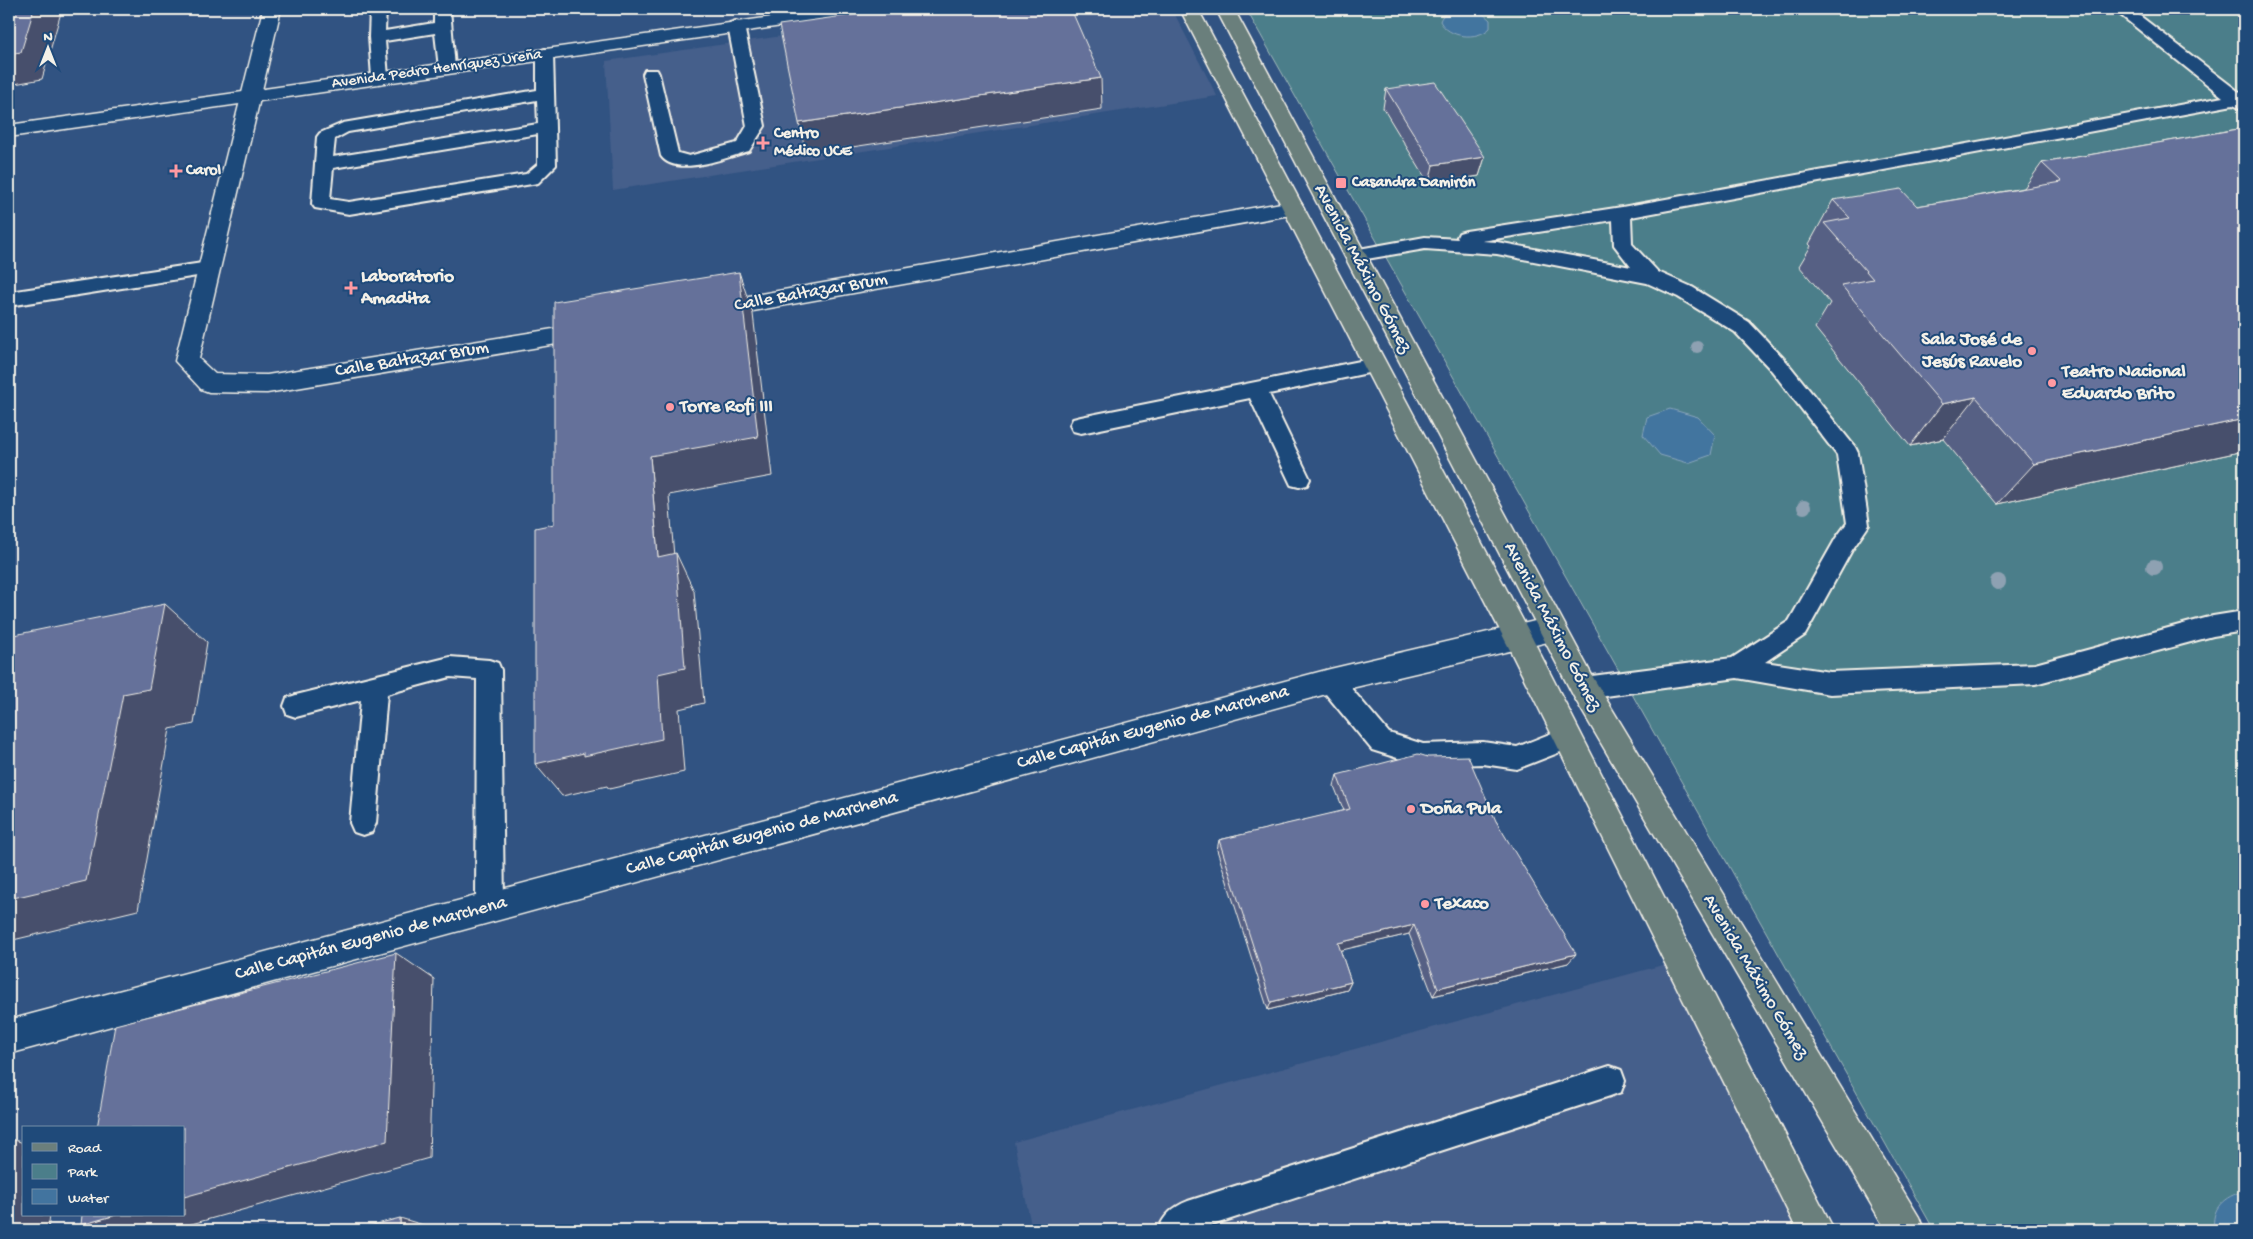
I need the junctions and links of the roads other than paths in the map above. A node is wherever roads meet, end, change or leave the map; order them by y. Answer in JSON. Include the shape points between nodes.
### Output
{"nodes":[{"id":1,"x":272,"y":9,"type":"edge"},
{"id":2,"x":378,"y":9,"type":"edge"},
{"id":3,"x":442,"y":9,"type":"edge"},
{"id":4,"x":865,"y":9,"type":"edge"},
{"id":5,"x":1189,"y":9,"type":"edge"},
{"id":6,"x":1225,"y":9,"type":"edge"},
{"id":7,"x":2122,"y":9,"type":"edge"},
{"id":8,"x":736,"y":26,"type":"junction"},
{"id":9,"x":442,"y":27,"type":"junction"},
{"id":10,"x":377,"y":38,"type":"junction"},
{"id":11,"x":546,"y":54,"type":"junction"},
{"id":12,"x":447,"y":68,"type":"junction"},
{"id":13,"x":652,"y":74,"type":"dead end"},
{"id":14,"x":380,"y":77,"type":"junction"},
{"id":15,"x":545,"y":94,"type":"junction"},
{"id":16,"x":251,"y":97,"type":"junction"},
{"id":17,"x":2241,"y":102,"type":"edge"},
{"id":18,"x":545,"y":128,"type":"junction"},
{"id":19,"x":9,"y":131,"type":"edge"},
{"id":20,"x":325,"y":164,"type":"junction"},
{"id":21,"x":1293,"y":208,"type":"junction"},
{"id":22,"x":1622,"y":213,"type":"junction"},
{"id":23,"x":1424,"y":243,"type":"junction"},
{"id":24,"x":1355,"y":255,"type":"junction"},
{"id":25,"x":209,"y":268,"type":"junction"},
{"id":26,"x":1651,"y":277,"type":"junction"},
{"id":27,"x":9,"y":299,"type":"edge"},
{"id":28,"x":697,"y":313,"type":"edge"},
{"id":29,"x":608,"y":328,"type":"edge"},
{"id":30,"x":1375,"y":365,"type":"junction"},
{"id":31,"x":1257,"y":390,"type":"junction"},
{"id":32,"x":1081,"y":426,"type":"dead end"},
{"id":33,"x":1299,"y":479,"type":"dead end"},
{"id":34,"x":2244,"y":621,"type":"edge"},
{"id":35,"x":1552,"y":629,"type":"junction"},
{"id":36,"x":1517,"y":636,"type":"junction"},
{"id":37,"x":1736,"y":668,"type":"junction"},
{"id":38,"x":1330,"y":681,"type":"junction"},
{"id":39,"x":375,"y":686,"type":"junction"},
{"id":40,"x":1584,"y":688,"type":"junction"},
{"id":41,"x":296,"y":706,"type":"dead end"},
{"id":42,"x":1567,"y":738,"type":"junction"},
{"id":43,"x":363,"y":824,"type":"dead end"},
{"id":44,"x":490,"y":907,"type":"junction"},
{"id":45,"x":9,"y":1037,"type":"edge"},
{"id":46,"x":1610,"y":1081,"type":"dead end"},
{"id":47,"x":1174,"y":1230,"type":"edge"},
{"id":48,"x":1816,"y":1230,"type":"edge"},
{"id":49,"x":1906,"y":1230,"type":"edge"}],
"edges":[{"from":1,"to":16,"type":"street"},
{"from":2,"to":10,"type":"lane"},
{"from":3,"to":9,"type":"lane"},
{"from":4,"to":8,"type":"street","name":"Avenida Pedro Henríquez Ureña"},
{"from":5,"to":21,"type":"main road","name":"Avenida Máximo Gómez"},
{"from":6,"to":24,"type":"main road","name":"Avenida Máximo Gómez"},
{"from":7,"to":17,"type":"lane"},
{"from":8,"to":11,"type":"street","name":"Avenida Pedro Henríquez Ureña"},
{"from":8,"to":13,"type":"lane","via":[[756,126],[743,147],[688,162],[670,156]]},
{"from":9,"to":10,"type":"lane"},
{"from":9,"to":12,"type":"lane"},
{"from":10,"to":14,"type":"lane"},
{"from":11,"to":12,"type":"street","name":"Avenida Pedro Henríquez Ureña"},
{"from":11,"to":15,"type":"lane"},
{"from":12,"to":14,"type":"street","name":"Avenida Pedro Henríquez Ureña"},
{"from":14,"to":16,"type":"street","name":"Avenida Pedro Henríquez Ureña"},
{"from":15,"to":18,"type":"lane"},
{"from":15,"to":20,"type":"lane","via":[[343,128],[326,137]]},
{"from":16,"to":19,"type":"street","name":"Avenida Pedro Henríquez Ureña"},
{"from":16,"to":25,"type":"street"},
{"from":17,"to":22,"type":"lane"},
{"from":18,"to":20,"type":"lane"},
{"from":18,"to":20,"type":"lane","via":[[547,165],[532,179],[350,208],[321,204]]},
{"from":21,"to":28,"type":"street","name":"Calle Baltazar Brum"},
{"from":21,"to":30,"type":"main road","name":"Avenida Máximo Gómez"},
{"from":22,"to":23,"type":"lane"},
{"from":22,"to":26,"type":"lane","via":[[1623,245]]},
{"from":23,"to":24,"type":"lane"},
{"from":23,"to":26,"type":"lane","via":[[1497,248]]},
{"from":24,"to":35,"type":"main road","name":"Avenida Máximo Gómez"},
{"from":25,"to":27,"type":"lane"},
{"from":25,"to":29,"type":"street","name":"Calle Baltazar Brum","via":[[187,361],[209,383],[267,384]]},
{"from":26,"to":37,"type":"lane","via":[[1685,292],[1742,327],[1779,366],[1847,453],[1858,525],[1797,628]]},
{"from":30,"to":31,"type":"lane"},
{"from":30,"to":36,"type":"main road","name":"Avenida Máximo Gómez"},
{"from":31,"to":32,"type":"lane"},
{"from":31,"to":33,"type":"lane"},
{"from":34,"to":37,"type":"lane","via":[[2213,626],[2035,674],[1830,683]]},
{"from":35,"to":36,"type":"street","name":"Calle Capitán Eugenio de Marchena"},
{"from":35,"to":40,"type":"main road","name":"Avenida Máximo Gómez"},
{"from":36,"to":38,"type":"street","name":"Calle Capitán Eugenio de Marchena"},
{"from":36,"to":42,"type":"main road","name":"Avenida Máximo Gómez"},
{"from":37,"to":40,"type":"lane"},
{"from":38,"to":42,"type":"lane","via":[[1381,742],[1423,755],[1483,753],[1516,758]]},
{"from":38,"to":44,"type":"street","name":"Calle Capitán Eugenio de Marchena"},
{"from":39,"to":41,"type":"lane"},
{"from":39,"to":43,"type":"lane"},
{"from":39,"to":44,"type":"lane","via":[[450,667],[489,670]]},
{"from":40,"to":49,"type":"main road","name":"Avenida Máximo Gómez"},
{"from":42,"to":48,"type":"main road","name":"Avenida Máximo Gómez"},
{"from":44,"to":45,"type":"street","name":"Calle Capitán Eugenio de Marchena"},
{"from":46,"to":47,"type":"lane","via":[[1188,1217]]}]}
